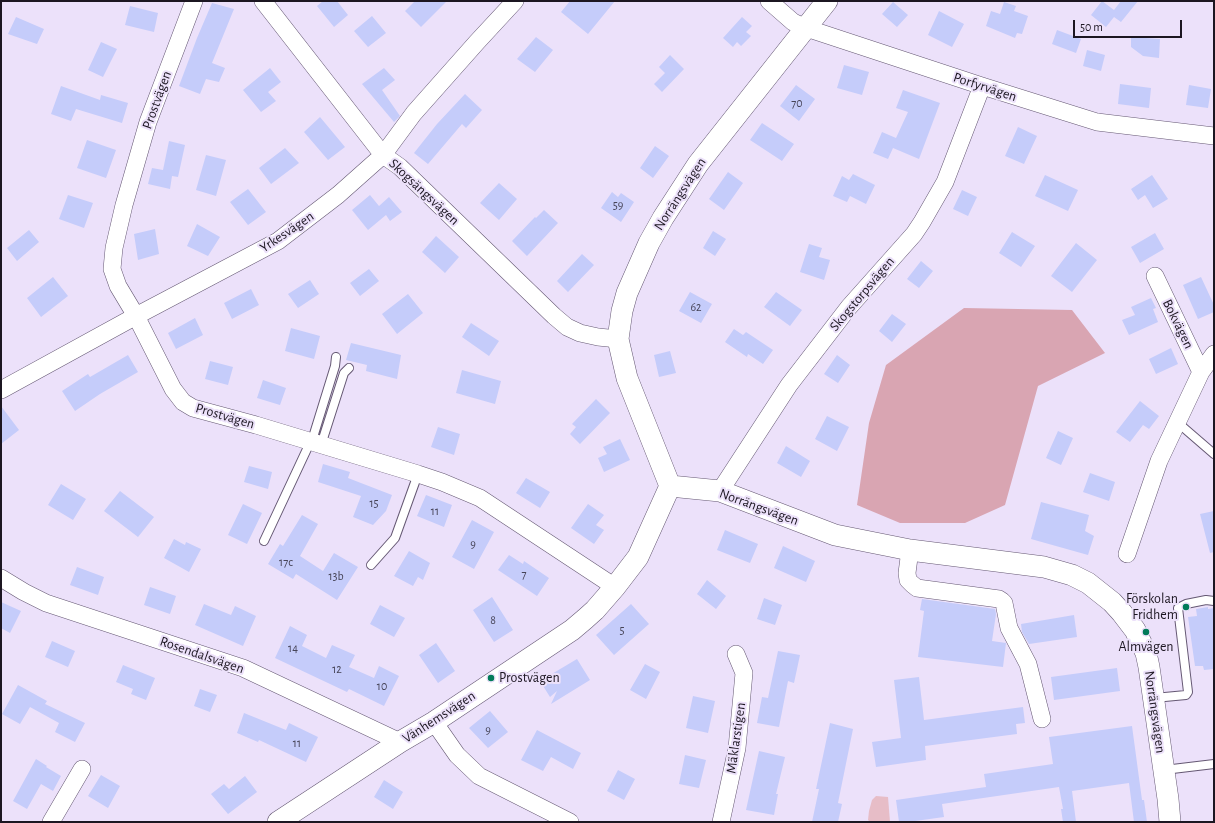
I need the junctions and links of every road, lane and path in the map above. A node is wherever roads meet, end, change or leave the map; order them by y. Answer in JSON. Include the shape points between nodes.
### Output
{"nodes":[{"id":1,"x":194,"y":1,"type":"edge"},
{"id":2,"x":263,"y":1,"type":"edge"},
{"id":3,"x":515,"y":1,"type":"edge"},
{"id":4,"x":769,"y":1,"type":"edge"},
{"id":5,"x":827,"y":1,"type":"edge"},
{"id":6,"x":806,"y":28,"type":"junction"},
{"id":7,"x":982,"y":86,"type":"junction"},
{"id":8,"x":1214,"y":136,"type":"edge"},
{"id":9,"x":383,"y":155,"type":"junction"},
{"id":10,"x":1155,"y":276,"type":"dead end"},
{"id":11,"x":136,"y":316,"type":"junction"},
{"id":12,"x":618,"y":339,"type":"junction"},
{"id":13,"x":1214,"y":354,"type":"edge"},
{"id":14,"x":336,"y":357,"type":"dead end"},
{"id":15,"x":349,"y":368,"type":"dead end"},
{"id":16,"x":1201,"y":372,"type":"junction"},
{"id":17,"x":1,"y":390,"type":"edge"},
{"id":18,"x":1177,"y":422,"type":"junction"},
{"id":19,"x":316,"y":443,"type":"junction"},
{"id":20,"x":1214,"y":454,"type":"edge"},
{"id":21,"x":418,"y":474,"type":"junction"},
{"id":22,"x":670,"y":486,"type":"junction"},
{"id":23,"x":720,"y":491,"type":"junction"},
{"id":24,"x":264,"y":541,"type":"dead end"},
{"id":25,"x":910,"y":550,"type":"junction"},
{"id":26,"x":1127,"y":554,"type":"dead end"},
{"id":27,"x":371,"y":565,"type":"dead end"},
{"id":28,"x":1,"y":578,"type":"edge"},
{"id":29,"x":615,"y":587,"type":"junction"},
{"id":30,"x":1214,"y":601,"type":"edge"},
{"id":31,"x":736,"y":654,"type":"dead end"},
{"id":32,"x":1154,"y":698,"type":"junction"},
{"id":33,"x":1042,"y":719,"type":"dead end"},
{"id":34,"x":434,"y":722,"type":"junction"},
{"id":35,"x":400,"y":742,"type":"junction"},
{"id":36,"x":1214,"y":764,"type":"edge"},
{"id":37,"x":82,"y":769,"type":"dead end"},
{"id":38,"x":1164,"y":771,"type":"junction"},
{"id":39,"x":51,"y":822,"type":"edge"},
{"id":40,"x":278,"y":822,"type":"edge"},
{"id":41,"x":570,"y":822,"type":"edge"},
{"id":42,"x":721,"y":822,"type":"edge"},
{"id":43,"x":1170,"y":822,"type":"edge"}],
"edges":[{"from":1,"to":11,"type":"street","name":"Prostvägen","via":[[148,122],[114,248],[112,269],[118,286]]},
{"from":2,"to":9,"type":"street","name":"Skogsängsvägen"},
{"from":3,"to":9,"type":"street","name":"Yrkesvägen","via":[[414,113]]},
{"from":4,"to":6,"type":"street","name":"Porfyrvägen","via":[[793,22]]},
{"from":5,"to":6,"type":"street","name":"Norrängsvägen"},
{"from":6,"to":7,"type":"street","name":"Porfyrvägen"},
{"from":6,"to":12,"type":"street","name":"Norrängsvägen","via":[[698,164],[663,218],[649,243],[628,293],[622,311]]},
{"from":7,"to":8,"type":"street","name":"Porfyrvägen","via":[[1097,122]]},
{"from":7,"to":23,"type":"street","name":"Skogstorpsvägen","via":[[944,182],[922,222],[849,307],[794,379]]},
{"from":9,"to":11,"type":"street","name":"Yrkesvägen","via":[[338,195],[278,242]]},
{"from":9,"to":12,"type":"street","name":"Skogsängsvägen","via":[[400,167],[567,327],[598,337]]},
{"from":10,"to":16,"type":"street","name":"Bokvägen"},
{"from":11,"to":17,"type":"street","name":"Yrkesvägen"},
{"from":11,"to":19,"type":"street","name":"Prostvägen","via":[[173,389],[183,402],[193,408]]},
{"from":12,"to":22,"type":"street","name":"Norrängsvägen","via":[[627,378]]},
{"from":13,"to":16,"type":"street"},
{"from":14,"to":19,"type":"lane","via":[[314,434]]},
{"from":15,"to":19,"type":"lane","via":[[344,373]]},
{"from":16,"to":18,"type":"street"},
{"from":18,"to":20,"type":"lane"},
{"from":18,"to":26,"type":"street","via":[[1159,461]]},
{"from":19,"to":21,"type":"street","name":"Prostvägen"},
{"from":19,"to":24,"type":"lane","via":[[304,458]]},
{"from":21,"to":27,"type":"lane","via":[[396,538]]},
{"from":21,"to":29,"type":"street","name":"Prostvägen","via":[[480,498]]},
{"from":22,"to":23,"type":"street","name":"Norrängsvägen"},
{"from":22,"to":29,"type":"street","name":"Vänhemsvägen","via":[[638,557]]},
{"from":23,"to":25,"type":"street","name":"Norrängsvägen","via":[[835,535]]},
{"from":25,"to":32,"type":"street","name":"Norrängsvägen","via":[[1044,567],[1072,575],[1088,583],[1112,602],[1135,630],[1146,653]]},
{"from":25,"to":33,"type":"street","via":[[908,580],[917,588],[999,599],[1004,603],[1009,628],[1028,664]]},
{"from":28,"to":35,"type":"street","name":"Rosendalsvägen","via":[[46,603],[243,668]]},
{"from":29,"to":34,"type":"street","name":"Vänhemsvägen","via":[[595,610],[572,630]]},
{"from":30,"to":32,"type":"lane","via":[[1206,600],[1178,608],[1188,692],[1186,695]]},
{"from":31,"to":42,"type":"street","name":"Mäklarstigen","via":[[744,673],[737,748]]},
{"from":32,"to":38,"type":"street","name":"Norrängsvägen"},
{"from":34,"to":35,"type":"street","name":"Vänhemsvägen"},
{"from":34,"to":41,"type":"street","via":[[457,755],[480,776]]},
{"from":35,"to":40,"type":"street","name":"Vänhemsvägen"},
{"from":36,"to":38,"type":"lane"},
{"from":37,"to":39,"type":"street"},
{"from":38,"to":43,"type":"street","name":"Norrängsvägen"}]}
